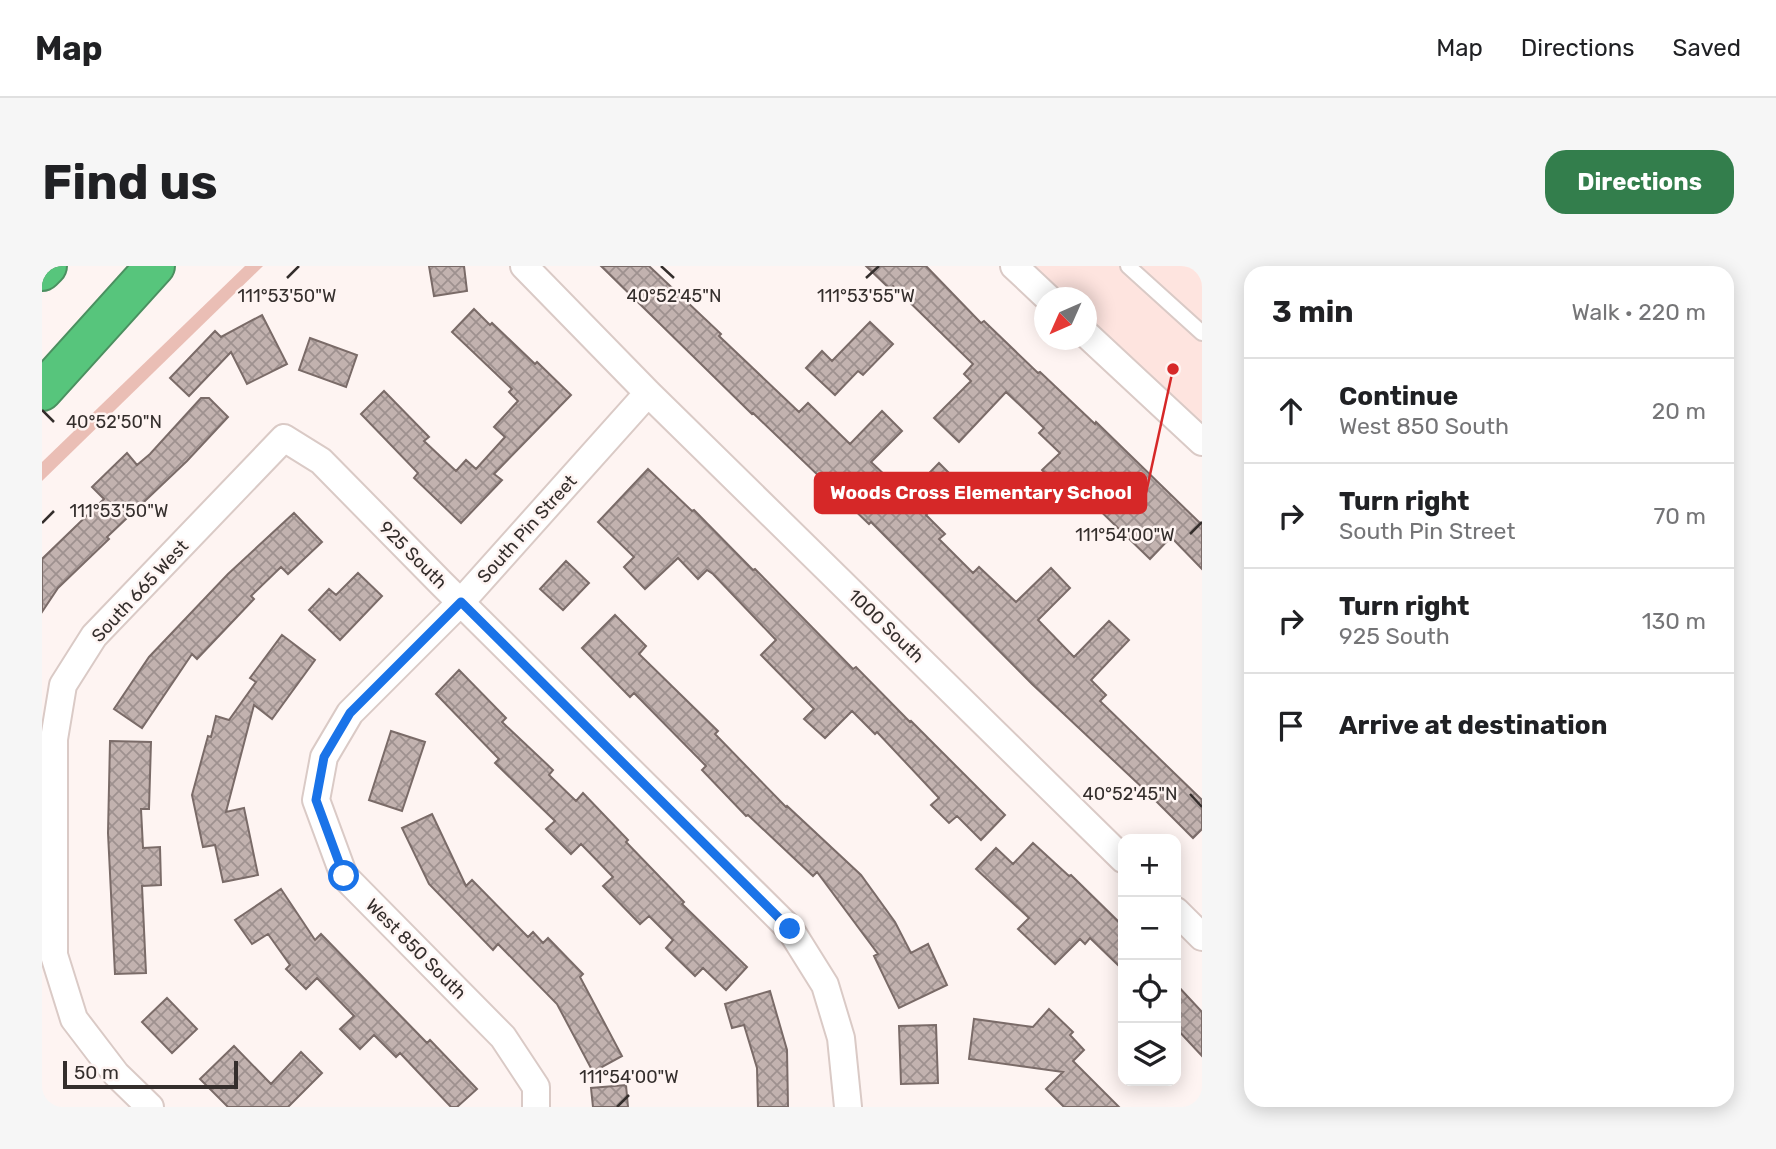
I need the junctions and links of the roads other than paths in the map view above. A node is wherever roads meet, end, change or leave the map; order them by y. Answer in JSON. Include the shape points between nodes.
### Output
{"nodes":[{"id":1,"x":47,"y":266,"type":"edge"},
{"id":2,"x":146,"y":266,"type":"edge"},
{"id":3,"x":155,"y":266,"type":"edge"},
{"id":4,"x":524,"y":266,"type":"edge"},
{"id":5,"x":1014,"y":266,"type":"edge"},
{"id":6,"x":1128,"y":266,"type":"edge"},
{"id":7,"x":42,"y":271,"type":"edge"},
{"id":8,"x":1036,"y":287,"type":"edge"},
{"id":9,"x":1202,"y":333,"type":"edge"},
{"id":10,"x":1097,"y":343,"type":"edge"},
{"id":11,"x":42,"y":365,"type":"edge"},
{"id":12,"x":42,"y":391,"type":"edge"},
{"id":13,"x":648,"y":393,"type":"junction"},
{"id":14,"x":284,"y":438,"type":"joint"},
{"id":15,"x":1202,"y":442,"type":"edge"},
{"id":16,"x":461,"y":602,"type":"junction"},
{"id":17,"x":316,"y":800,"type":"joint"},
{"id":18,"x":1118,"y":854,"type":"edge"},
{"id":19,"x":48,"y":856,"type":"edge"},
{"id":20,"x":1181,"y":916,"type":"edge"},
{"id":21,"x":1202,"y":937,"type":"edge"},
{"id":22,"x":536,"y":1097,"type":"edge"},
{"id":23,"x":150,"y":1107,"type":"edge"},
{"id":24,"x":848,"y":1107,"type":"edge"}],
"edges":[{"from":1,"to":7,"type":"highway"},
{"from":2,"to":11,"type":"highway"},
{"from":3,"to":12,"type":"highway"},
{"from":4,"to":13,"type":"street","name":"1000 South"},
{"from":5,"to":8,"type":"street"},
{"from":6,"to":9,"type":"lane"},
{"from":10,"to":15,"type":"street"},
{"from":13,"to":16,"type":"street","name":"South Pin Street"},
{"from":13,"to":18,"type":"street","name":"1000 South"},
{"from":14,"to":16,"type":"street","name":"925 South","via":[[321,461]]},
{"from":14,"to":19,"type":"street","name":"South 665 West","via":[[94,636],[64,685],[54,739]]},
{"from":16,"to":17,"type":"street","name":"South Pin Street","via":[[350,713],[324,757]]},
{"from":16,"to":24,"type":"street","name":"925 South","via":[[790,929],[825,985],[841,1038]]},
{"from":17,"to":22,"type":"street","name":"West 850 South","via":[[344,876],[503,1037]]},
{"from":19,"to":23,"type":"street","name":"South 665 West","via":[[54,955],[74,1019]]},
{"from":20,"to":21,"type":"street"}]}
